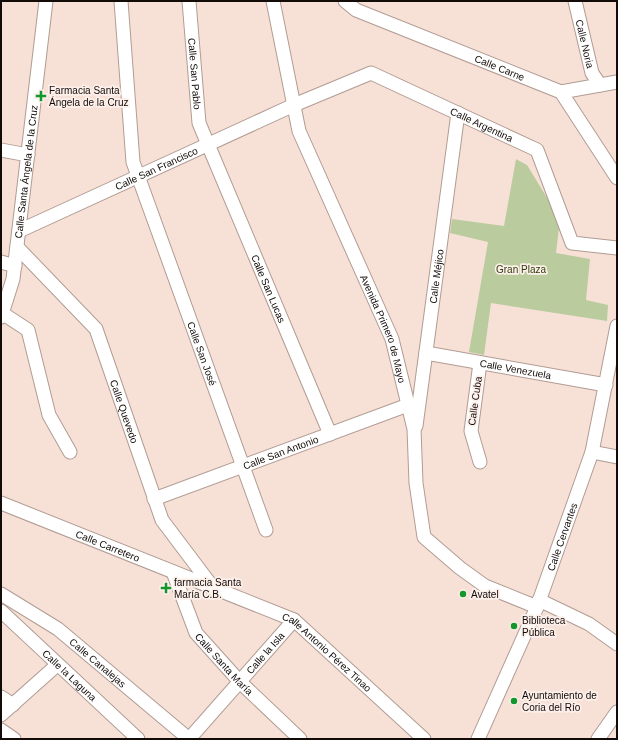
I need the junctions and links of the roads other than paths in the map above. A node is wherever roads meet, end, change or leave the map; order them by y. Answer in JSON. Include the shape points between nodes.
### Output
{"nodes":[{"id":1,"x":46,"y":1,"type":"edge"},
{"id":2,"x":122,"y":1,"type":"edge"},
{"id":3,"x":189,"y":1,"type":"edge"},
{"id":4,"x":273,"y":1,"type":"edge"},
{"id":5,"x":346,"y":1,"type":"edge"},
{"id":6,"x":575,"y":1,"type":"edge"},
{"id":7,"x":617,"y":82,"type":"edge"},
{"id":8,"x":600,"y":84,"type":"junction"},
{"id":9,"x":561,"y":92,"type":"junction"},
{"id":10,"x":294,"y":105,"type":"junction"},
{"id":11,"x":458,"y":113,"type":"junction"},
{"id":12,"x":208,"y":144,"type":"junction"},
{"id":13,"x":1,"y":150,"type":"edge"},
{"id":14,"x":28,"y":155,"type":"junction"},
{"id":15,"x":138,"y":176,"type":"junction"},
{"id":16,"x":617,"y":178,"type":"edge"},
{"id":17,"x":19,"y":231,"type":"junction"},
{"id":18,"x":17,"y":247,"type":"junction"},
{"id":19,"x":617,"y":248,"type":"edge"},
{"id":20,"x":1,"y":262,"type":"edge"},
{"id":21,"x":15,"y":266,"type":"junction"},
{"id":22,"x":2,"y":315,"type":"edge"},
{"id":23,"x":617,"y":326,"type":"edge"},
{"id":24,"x":426,"y":353,"type":"junction"},
{"id":25,"x":480,"y":363,"type":"junction"},
{"id":26,"x":606,"y":385,"type":"junction"},
{"id":27,"x":408,"y":405,"type":"junction"},
{"id":28,"x":330,"y":434,"type":"junction"},
{"id":29,"x":414,"y":440,"type":"junction"},
{"id":30,"x":70,"y":452,"type":"dead end"},
{"id":31,"x":592,"y":452,"type":"junction"},
{"id":32,"x":617,"y":457,"type":"edge"},
{"id":33,"x":480,"y":462,"type":"dead end"},
{"id":34,"x":244,"y":466,"type":"junction"},
{"id":35,"x":154,"y":499,"type":"junction"},
{"id":36,"x":1,"y":503,"type":"edge"},
{"id":37,"x":266,"y":530,"type":"dead end"},
{"id":38,"x":173,"y":572,"type":"junction"},
{"id":39,"x":214,"y":588,"type":"junction"},
{"id":40,"x":1,"y":594,"type":"edge"},
{"id":41,"x":538,"y":604,"type":"junction"},
{"id":42,"x":1,"y":611,"type":"edge"},
{"id":43,"x":294,"y":620,"type":"junction"},
{"id":44,"x":617,"y":644,"type":"edge"},
{"id":45,"x":57,"y":665,"type":"junction"},
{"id":46,"x":240,"y":682,"type":"junction"},
{"id":47,"x":1,"y":697,"type":"edge"},
{"id":48,"x":13,"y":705,"type":"junction"},
{"id":49,"x":617,"y":712,"type":"edge"},
{"id":50,"x":1,"y":715,"type":"edge"},
{"id":51,"x":1,"y":730,"type":"edge"},
{"id":52,"x":14,"y":739,"type":"edge"},
{"id":53,"x":138,"y":739,"type":"edge"},
{"id":54,"x":189,"y":739,"type":"edge"},
{"id":55,"x":300,"y":739,"type":"edge"},
{"id":56,"x":424,"y":739,"type":"edge"},
{"id":57,"x":478,"y":739,"type":"edge"},
{"id":58,"x":598,"y":739,"type":"edge"}],
"edges":[{"from":1,"to":14,"type":"street","name":"Calle Santa Ángela de la Cruz"},
{"from":2,"to":15,"type":"street","name":"Calle San José","via":[[133,162]]},
{"from":3,"to":12,"type":"street","name":"Calle San Pablo","via":[[199,123]]},
{"from":4,"to":10,"type":"street","name":"Avenida Primero de Mayo"},
{"from":5,"to":9,"type":"street","name":"Calle Carne","via":[[356,10]]},
{"from":6,"to":8,"type":"street","name":"Calle Noria","via":[[592,73]]},
{"from":7,"to":8,"type":"street"},
{"from":8,"to":9,"type":"street"},
{"from":9,"to":16,"type":"street"},
{"from":10,"to":11,"type":"street","name":"Calle Argentina","via":[[371,73]]},
{"from":10,"to":12,"type":"street","name":"Calle San Francisco"},
{"from":10,"to":27,"type":"street","name":"Avenida Primero de Mayo","via":[[300,131],[392,339]]},
{"from":11,"to":19,"type":"street","name":"Calle Argentina","via":[[537,150],[572,242]]},
{"from":11,"to":24,"type":"street","name":"Calle Méjico"},
{"from":12,"to":15,"type":"street","name":"Calle San Francisco"},
{"from":12,"to":28,"type":"street","name":"Calle San Lucas"},
{"from":13,"to":14,"type":"street"},
{"from":14,"to":17,"type":"street","name":"Calle Santa Ángela de la Cruz"},
{"from":15,"to":17,"type":"street","name":"Calle San Francisco"},
{"from":15,"to":34,"type":"street","name":"Calle San José"},
{"from":17,"to":18,"type":"street","name":"Calle Santa Ángela de la Cruz"},
{"from":18,"to":21,"type":"street","name":"Calle Santa Ángela de la Cruz"},
{"from":18,"to":35,"type":"street","name":"Calle Quevedo","via":[[96,329]]},
{"from":20,"to":21,"type":"street"},
{"from":21,"to":22,"type":"street","name":"Calle Santa Ángela de la Cruz"},
{"from":22,"to":30,"type":"street","via":[[28,330],[49,415]]},
{"from":23,"to":26,"type":"street","name":"Calle Cervantes"},
{"from":24,"to":25,"type":"street","name":"Calle Venezuela"},
{"from":24,"to":29,"type":"street","name":"Calle Méjico"},
{"from":25,"to":26,"type":"street","name":"Calle Venezuela"},
{"from":25,"to":33,"type":"street","name":"Calle Cuba","via":[[471,431]]},
{"from":26,"to":31,"type":"street","name":"Calle Cervantes"},
{"from":27,"to":28,"type":"street","name":"Calle San Antonio"},
{"from":27,"to":29,"type":"street","name":"Avenida Primero de Mayo"},
{"from":28,"to":34,"type":"street","name":"Calle San Antonio"},
{"from":29,"to":41,"type":"street","name":"Avenida Primero de Mayo","via":[[416,483],[424,537],[485,586]]},
{"from":31,"to":32,"type":"street"},
{"from":31,"to":41,"type":"street","name":"Calle Cervantes"},
{"from":34,"to":35,"type":"street","name":"Calle San Antonio"},
{"from":34,"to":37,"type":"street","name":"Calle San José"},
{"from":35,"to":39,"type":"street","name":"Calle Quevedo","via":[[162,520]]},
{"from":36,"to":38,"type":"street","name":"Calle Carretero"},
{"from":38,"to":39,"type":"street","name":"Calle Carretero"},
{"from":38,"to":46,"type":"street","name":"Calle Santa María","via":[[196,632]]},
{"from":39,"to":43,"type":"street","name":"Calle Antonio Pérez Tinao"},
{"from":40,"to":54,"type":"street","name":"Calle Canalejas","via":[[58,629]]},
{"from":41,"to":44,"type":"street","name":"Avenida Primero de Mayo","via":[[589,624]]},
{"from":41,"to":57,"type":"street","name":"Calle Cervantes"},
{"from":42,"to":45,"type":"street","name":"Calle la Laguna"},
{"from":43,"to":46,"type":"street","name":"Calle la Isla"},
{"from":43,"to":56,"type":"street","name":"Calle Antonio Pérez Tinao"},
{"from":45,"to":48,"type":"street"},
{"from":45,"to":53,"type":"street","name":"Calle la Laguna"},
{"from":46,"to":54,"type":"street","name":"Calle la Isla"},
{"from":46,"to":55,"type":"street","name":"Calle Santa María"},
{"from":47,"to":48,"type":"street"},
{"from":48,"to":50,"type":"street"},
{"from":49,"to":58,"type":"street"},
{"from":51,"to":52,"type":"street"}]}
